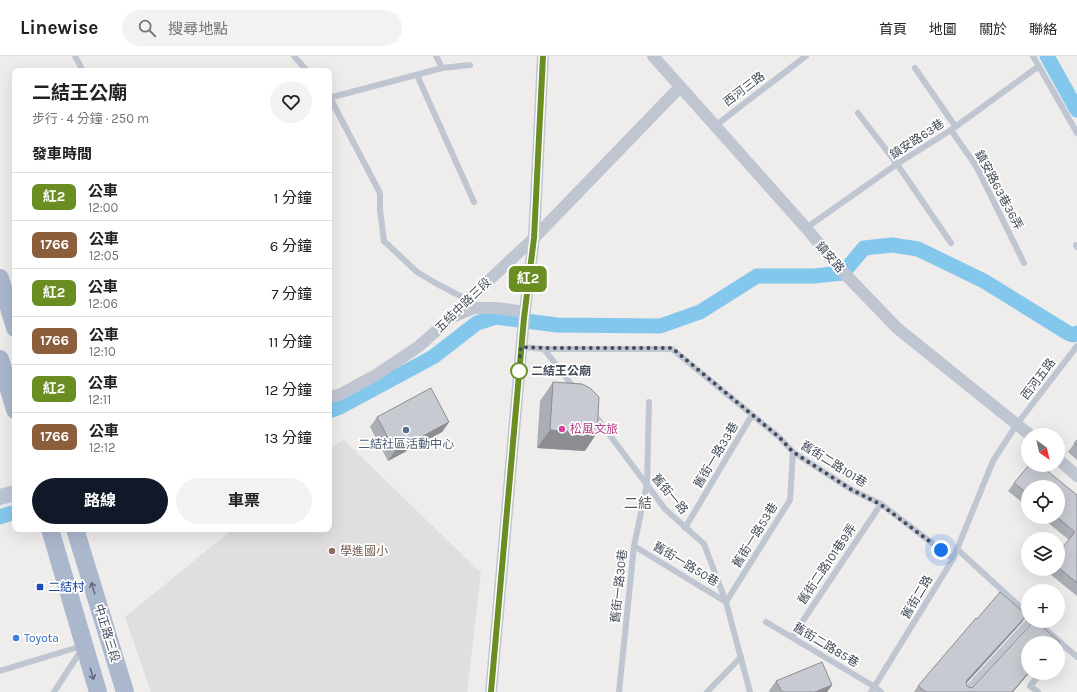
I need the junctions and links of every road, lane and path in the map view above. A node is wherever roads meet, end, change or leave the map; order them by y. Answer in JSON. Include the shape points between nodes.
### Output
{"nodes":[{"id":1,"x":75,"y":56,"type":"edge"},
{"id":2,"x":294,"y":56,"type":"edge"},
{"id":3,"x":436,"y":56,"type":"edge"},
{"id":4,"x":543,"y":56,"type":"edge"},
{"id":5,"x":653,"y":56,"type":"edge"},
{"id":6,"x":806,"y":56,"type":"edge"},
{"id":7,"x":1033,"y":56,"type":"edge"},
{"id":8,"x":470,"y":65,"type":"dead end"},
{"id":9,"x":1039,"y":66,"type":"junction"},
{"id":10,"x":81,"y":68,"type":"edge"},
{"id":11,"x":304,"y":68,"type":"edge"},
{"id":12,"x":442,"y":68,"type":"junction"},
{"id":13,"x":915,"y":68,"type":"dead end"},
{"id":14,"x":417,"y":75,"type":"junction"},
{"id":15,"x":680,"y":87,"type":"junction"},
{"id":16,"x":332,"y":96,"type":"edge"},
{"id":17,"x":332,"y":103,"type":"edge"},
{"id":18,"x":858,"y":113,"type":"dead end"},
{"id":19,"x":714,"y":126,"type":"junction"},
{"id":20,"x":953,"y":128,"type":"junction"},
{"id":21,"x":1077,"y":133,"type":"edge"},
{"id":22,"x":897,"y":164,"type":"junction"},
{"id":23,"x":474,"y":202,"type":"dead end"},
{"id":24,"x":806,"y":228,"type":"junction"},
{"id":25,"x":534,"y":238,"type":"junction"},
{"id":26,"x":950,"y":242,"type":"dead end"},
{"id":27,"x":1024,"y":262,"type":"dead end"},
{"id":28,"x":0,"y":278,"type":"edge"},
{"id":29,"x":468,"y":300,"type":"junction"},
{"id":30,"x":524,"y":315,"type":"junction"},
{"id":31,"x":452,"y":317,"type":"junction"},
{"id":32,"x":12,"y":318,"type":"edge"},
{"id":33,"x":1077,"y":346,"type":"edge"},
{"id":34,"x":521,"y":347,"type":"junction"},
{"id":35,"x":544,"y":348,"type":"junction"},
{"id":36,"x":0,"y":359,"type":"edge"},
{"id":37,"x":577,"y":392,"type":"edge"},
{"id":38,"x":332,"y":396,"type":"edge"},
{"id":39,"x":12,"y":400,"type":"edge"},
{"id":40,"x":649,"y":402,"type":"dead end"},
{"id":41,"x":591,"y":410,"type":"edge"},
{"id":42,"x":752,"y":415,"type":"junction"},
{"id":43,"x":1018,"y":424,"type":"junction"},
{"id":44,"x":1022,"y":428,"type":"edge"},
{"id":45,"x":793,"y":452,"type":"junction"},
{"id":46,"x":1065,"y":465,"type":"edge"},
{"id":47,"x":1077,"y":476,"type":"edge"},
{"id":48,"x":647,"y":484,"type":"junction"},
{"id":49,"x":12,"y":494,"type":"edge"},
{"id":50,"x":0,"y":497,"type":"edge"},
{"id":51,"x":880,"y":504,"type":"junction"},
{"id":52,"x":685,"y":528,"type":"junction"},
{"id":53,"x":51,"y":532,"type":"edge"},
{"id":54,"x":76,"y":532,"type":"edge"},
{"id":55,"x":634,"y":546,"type":"junction"},
{"id":56,"x":957,"y":550,"type":"junction"},
{"id":57,"x":953,"y":559,"type":"junction"},
{"id":58,"x":726,"y":602,"type":"junction"},
{"id":59,"x":1021,"y":608,"type":"edge"},
{"id":60,"x":766,"y":622,"type":"dead end"},
{"id":61,"x":1023,"y":628,"type":"edge"},
{"id":62,"x":1044,"y":628,"type":"edge"},
{"id":63,"x":1053,"y":636,"type":"edge"},
{"id":64,"x":792,"y":637,"type":"junction"},
{"id":65,"x":84,"y":646,"type":"junction"},
{"id":66,"x":1065,"y":647,"type":"edge"},
{"id":67,"x":741,"y":657,"type":"junction"},
{"id":68,"x":1077,"y":657,"type":"edge"},
{"id":69,"x":0,"y":671,"type":"edge"},
{"id":70,"x":1035,"y":680,"type":"edge"},
{"id":71,"x":873,"y":689,"type":"edge"},
{"id":72,"x":966,"y":690,"type":"edge"},
{"id":73,"x":54,"y":692,"type":"edge"},
{"id":74,"x":98,"y":692,"type":"edge"},
{"id":75,"x":125,"y":692,"type":"edge"},
{"id":76,"x":491,"y":692,"type":"edge"},
{"id":77,"x":619,"y":692,"type":"edge"},
{"id":78,"x":707,"y":692,"type":"edge"},
{"id":79,"x":750,"y":692,"type":"edge"},
{"id":80,"x":881,"y":692,"type":"edge"},
{"id":81,"x":1038,"y":692,"type":"edge"}],
"edges":[{"from":1,"to":10,"type":"lane"},
{"from":2,"to":11,"type":"lane"},
{"from":3,"to":12,"type":"lane"},
{"from":4,"to":25,"type":"street"},
{"from":5,"to":15,"type":"street","name":"鎮安路"},
{"from":6,"to":19,"type":"lane","name":"西河三路"},
{"from":7,"to":9,"type":"lane"},
{"from":8,"to":12,"type":"lane"},
{"from":9,"to":20,"type":"lane","name":"鎮安路63巷"},
{"from":9,"to":21,"type":"lane"},
{"from":12,"to":14,"type":"lane"},
{"from":13,"to":20,"type":"lane","name":"鎮安路63巷36弄"},
{"from":14,"to":16,"type":"lane"},
{"from":14,"to":23,"type":"lane"},
{"from":15,"to":19,"type":"street","name":"鎮安路"},
{"from":15,"to":25,"type":"street","name":"五結中路三段"},
{"from":17,"to":29,"type":"lane","via":[[380,193],[384,241],[417,272]]},
{"from":18,"to":22,"type":"lane"},
{"from":19,"to":24,"type":"street","name":"鎮安路"},
{"from":20,"to":22,"type":"lane","name":"鎮安路63巷"},
{"from":20,"to":27,"type":"lane","name":"鎮安路63巷36弄","via":[[976,166]]},
{"from":22,"to":24,"type":"lane","name":"鎮安路63巷"},
{"from":22,"to":26,"type":"lane"},
{"from":24,"to":43,"type":"street","name":"鎮安路","via":[[844,273],[897,328]]},
{"from":25,"to":29,"type":"street","name":"五結中路三段"},
{"from":25,"to":30,"type":"street"},
{"from":28,"to":32,"type":"main road"},
{"from":29,"to":31,"type":"street","name":"五結中路三段"},
{"from":30,"to":31,"type":"street","via":[[497,308],[474,308]]},
{"from":30,"to":34,"type":"street"},
{"from":31,"to":38,"type":"street","name":"五結中路三段","via":[[418,347],[376,375]]},
{"from":33,"to":43,"type":"lane","name":"西河五路"},
{"from":34,"to":35,"type":"lane"},
{"from":34,"to":76,"type":"street"},
{"from":35,"to":37,"type":"lane"},
{"from":35,"to":42,"type":"lane","name":"舊街二路101巷","via":[[672,348]]},
{"from":36,"to":39,"type":"main road"},
{"from":40,"to":48,"type":"lane","name":"舊街一路30巷"},
{"from":41,"to":48,"type":"lane","name":"舊街一路"},
{"from":42,"to":45,"type":"lane","name":"舊街二路101巷"},
{"from":42,"to":52,"type":"lane","name":"舊街一路33巷"},
{"from":43,"to":44,"type":"street","name":"鎮安路"},
{"from":43,"to":56,"type":"lane","name":"舊街二路","via":[[993,461]]},
{"from":45,"to":51,"type":"lane","name":"舊街二路101巷","via":[[852,490]]},
{"from":45,"to":58,"type":"lane","name":"舊街一路53巷","via":[[790,500]]},
{"from":46,"to":47,"type":"street"},
{"from":48,"to":52,"type":"lane","name":"舊街一路","via":[[665,509]]},
{"from":48,"to":55,"type":"lane","name":"舊街一路30巷"},
{"from":49,"to":50,"type":"street"},
{"from":51,"to":57,"type":"lane","name":"舊街二路101巷"},
{"from":51,"to":64,"type":"lane","name":"舊街二路101巷9弄"},
{"from":52,"to":58,"type":"lane","name":"舊街一路","via":[[704,544]]},
{"from":53,"to":65,"type":"main road"},
{"from":75,"to":54,"type":"main road","name":"中正路三段","one_way":true},
{"from":55,"to":58,"type":"lane","name":"舊街一路50巷"},
{"from":55,"to":77,"type":"lane","name":"舊街一路30巷"},
{"from":56,"to":57,"type":"lane","name":"舊街二路"},
{"from":56,"to":59,"type":"lane"},
{"from":57,"to":71,"type":"lane","name":"舊街二路"},
{"from":58,"to":67,"type":"lane","name":"舊街一路"},
{"from":60,"to":64,"type":"lane","name":"舊街二路85巷"},
{"from":61,"to":72,"type":"lane"},
{"from":62,"to":63,"type":"lane"},
{"from":64,"to":71,"type":"lane","name":"舊街二路85巷"},
{"from":65,"to":69,"type":"lane"},
{"from":65,"to":73,"type":"lane"},
{"from":65,"to":74,"type":"main road","one_way":true},
{"from":66,"to":68,"type":"lane"},
{"from":67,"to":78,"type":"lane"},
{"from":67,"to":79,"type":"lane","name":"舊街一路"},
{"from":70,"to":81,"type":"lane","via":[[1030,686]]},
{"from":71,"to":80,"type":"lane","name":"舊街二路85巷"}]}
